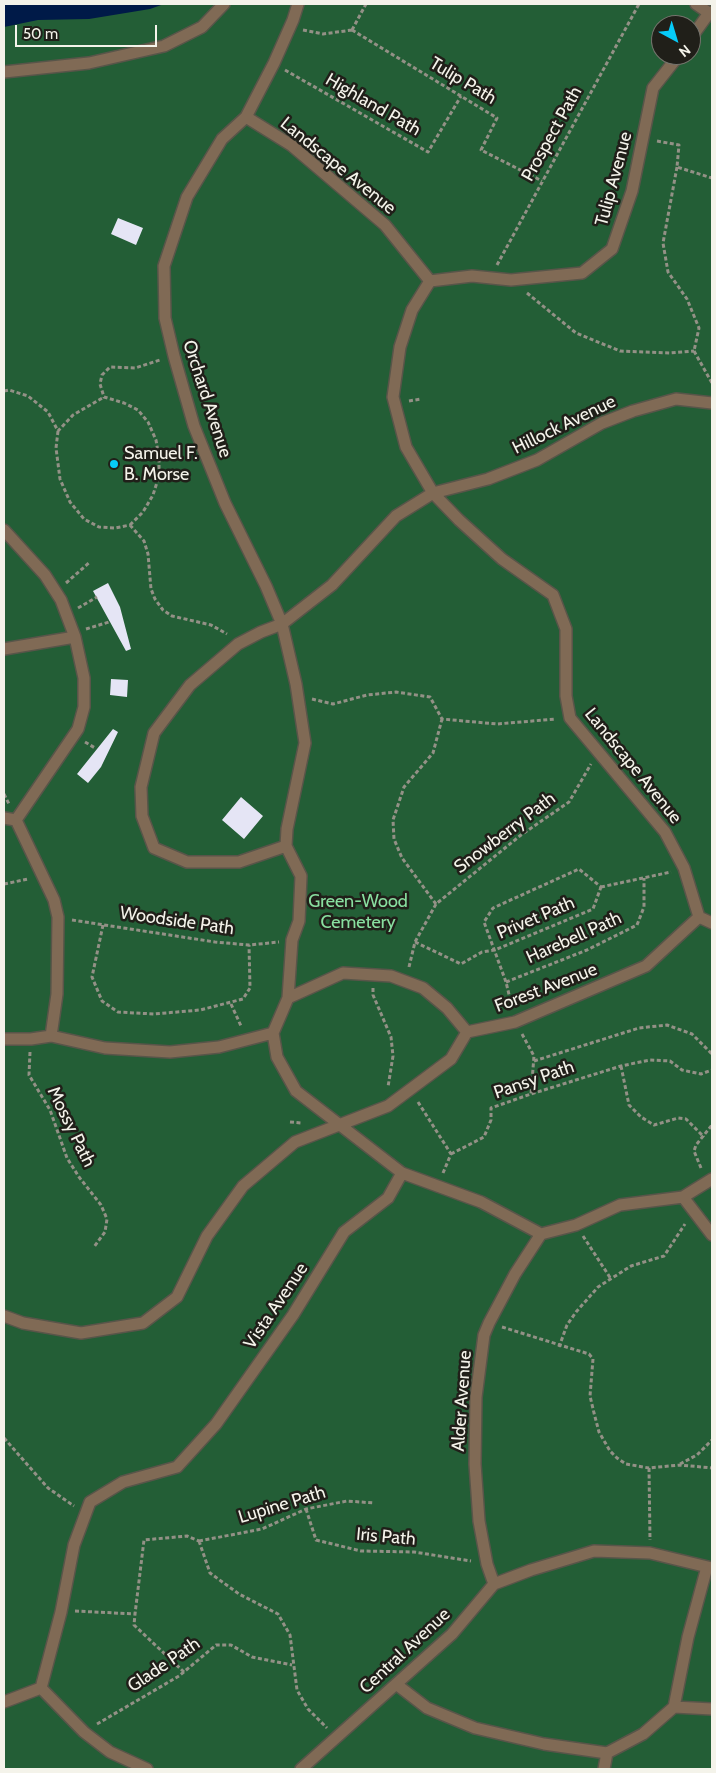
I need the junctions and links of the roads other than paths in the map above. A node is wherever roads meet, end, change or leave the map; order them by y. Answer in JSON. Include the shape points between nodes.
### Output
{"nodes":[{"id":1,"x":224,"y":4,"type":"edge"},
{"id":2,"x":298,"y":4,"type":"edge"},
{"id":3,"x":696,"y":4,"type":"edge"},
{"id":4,"x":710,"y":13,"type":"edge"},
{"id":5,"x":701,"y":25,"type":"edge"},
{"id":6,"x":671,"y":65,"type":"edge"},
{"id":7,"x":4,"y":72,"type":"edge"},
{"id":8,"x":246,"y":117,"type":"junction"},
{"id":9,"x":430,"y":281,"type":"junction"},
{"id":10,"x":712,"y":403,"type":"edge"},
{"id":11,"x":433,"y":494,"type":"junction"},
{"id":12,"x":4,"y":530,"type":"edge"},
{"id":13,"x":282,"y":624,"type":"junction"},
{"id":14,"x":75,"y":637,"type":"junction"},
{"id":15,"x":4,"y":649,"type":"edge"},
{"id":16,"x":4,"y":818,"type":"edge"},
{"id":17,"x":16,"y":820,"type":"junction"},
{"id":18,"x":286,"y":846,"type":"junction"},
{"id":19,"x":699,"y":917,"type":"junction"},
{"id":20,"x":712,"y":923,"type":"edge"},
{"id":21,"x":288,"y":998,"type":"junction"},
{"id":22,"x":467,"y":1032,"type":"junction"},
{"id":23,"x":273,"y":1033,"type":"junction"},
{"id":24,"x":51,"y":1036,"type":"junction"},
{"id":25,"x":4,"y":1039,"type":"edge"},
{"id":26,"x":339,"y":1124,"type":"junction"},
{"id":27,"x":402,"y":1173,"type":"junction"},
{"id":28,"x":712,"y":1180,"type":"edge"},
{"id":29,"x":683,"y":1196,"type":"junction"},
{"id":30,"x":541,"y":1234,"type":"junction"},
{"id":31,"x":712,"y":1235,"type":"edge"},
{"id":32,"x":4,"y":1316,"type":"edge"},
{"id":33,"x":709,"y":1568,"type":"edge"},
{"id":34,"x":494,"y":1584,"type":"junction"},
{"id":35,"x":396,"y":1684,"type":"junction"},
{"id":36,"x":40,"y":1688,"type":"junction"},
{"id":37,"x":4,"y":1702,"type":"edge"},
{"id":38,"x":674,"y":1707,"type":"junction"},
{"id":39,"x":712,"y":1709,"type":"edge"},
{"id":40,"x":607,"y":1753,"type":"junction"},
{"id":41,"x":147,"y":1769,"type":"edge"},
{"id":42,"x":301,"y":1769,"type":"edge"},
{"id":43,"x":604,"y":1769,"type":"edge"}],
"edges":[{"from":1,"to":7,"type":"lane","via":[[202,27],[164,46],[89,63]]},
{"from":2,"to":8,"type":"lane","name":"Orchard Avenue","via":[[274,63]]},
{"from":3,"to":4,"type":"lane"},
{"from":4,"to":5,"type":"lane"},
{"from":6,"to":9,"type":"lane","name":"Tulip Avenue","via":[[654,88],[632,191],[612,249],[582,273],[511,280],[472,276]]},
{"from":8,"to":9,"type":"lane","name":"Landscape Avenue","via":[[290,145],[385,224]]},
{"from":8,"to":13,"type":"lane","name":"Orchard Avenue","via":[[222,139],[187,197],[164,266],[165,318],[194,426],[225,503]]},
{"from":9,"to":11,"type":"lane","name":"Landscape Avenue","via":[[412,310],[400,347],[393,397],[406,447]]},
{"from":10,"to":11,"type":"lane","name":"Hillock Avenue","via":[[676,399],[633,411],[602,423],[538,460],[488,479]]},
{"from":11,"to":13,"type":"lane","via":[[396,516],[332,585]]},
{"from":11,"to":19,"type":"lane","name":"Landscape Avenue","via":[[502,558],[553,595],[566,629],[566,696],[570,718],[665,832],[684,868]]},
{"from":12,"to":14,"type":"lane","via":[[46,575],[61,600]]},
{"from":13,"to":18,"type":"lane","name":"Orchard Avenue","via":[[306,742]]},
{"from":13,"to":18,"type":"lane","via":[[238,644],[190,684],[154,733],[141,787],[142,816],[154,848],[187,862],[239,862]]},
{"from":14,"to":15,"type":"lane"},
{"from":14,"to":17,"type":"lane","via":[[84,678],[84,707],[78,730]]},
{"from":16,"to":17,"type":"lane"},
{"from":17,"to":24,"type":"lane","via":[[44,876],[58,917],[57,994]]},
{"from":18,"to":21,"type":"lane","via":[[301,876],[299,921],[292,940]]},
{"from":19,"to":20,"type":"lane"},
{"from":19,"to":22,"type":"lane","name":"Forest Avenue","via":[[646,966],[515,1022]]},
{"from":21,"to":22,"type":"lane","via":[[344,973],[391,976],[423,988],[447,1008]]},
{"from":21,"to":23,"type":"lane"},
{"from":22,"to":26,"type":"lane","via":[[451,1058],[388,1106]]},
{"from":23,"to":24,"type":"lane","via":[[219,1047],[170,1052],[105,1048]]},
{"from":23,"to":26,"type":"lane","via":[[276,1057],[296,1091]]},
{"from":24,"to":25,"type":"lane"},
{"from":26,"to":27,"type":"lane"},
{"from":26,"to":32,"type":"lane","via":[[295,1142],[243,1186],[208,1236],[177,1297],[143,1323],[81,1333],[23,1323]]},
{"from":27,"to":30,"type":"lane","via":[[481,1202]]},
{"from":27,"to":36,"type":"lane","name":"Vista Avenue","via":[[388,1198],[344,1232],[277,1339],[216,1424],[177,1467],[123,1482],[90,1502],[74,1545],[62,1610]]},
{"from":28,"to":29,"type":"lane"},
{"from":29,"to":30,"type":"lane","via":[[620,1205],[576,1225]]},
{"from":29,"to":31,"type":"lane"},
{"from":30,"to":34,"type":"lane","name":"Alder Avenue","via":[[488,1322],[484,1336],[476,1397],[475,1464],[479,1521]]},
{"from":33,"to":34,"type":"lane","name":"Central Avenue","via":[[650,1553],[594,1551]]},
{"from":33,"to":38,"type":"lane","via":[[688,1637]]},
{"from":34,"to":35,"type":"lane","name":"Central Avenue","via":[[452,1634]]},
{"from":35,"to":40,"type":"lane","via":[[427,1708],[475,1728],[544,1744]]},
{"from":35,"to":42,"type":"lane","name":"Central Avenue"},
{"from":36,"to":37,"type":"lane"},
{"from":36,"to":41,"type":"lane","via":[[84,1732],[110,1752]]},
{"from":38,"to":39,"type":"lane"},
{"from":38,"to":40,"type":"lane","via":[[643,1734]]},
{"from":40,"to":43,"type":"lane"}]}
